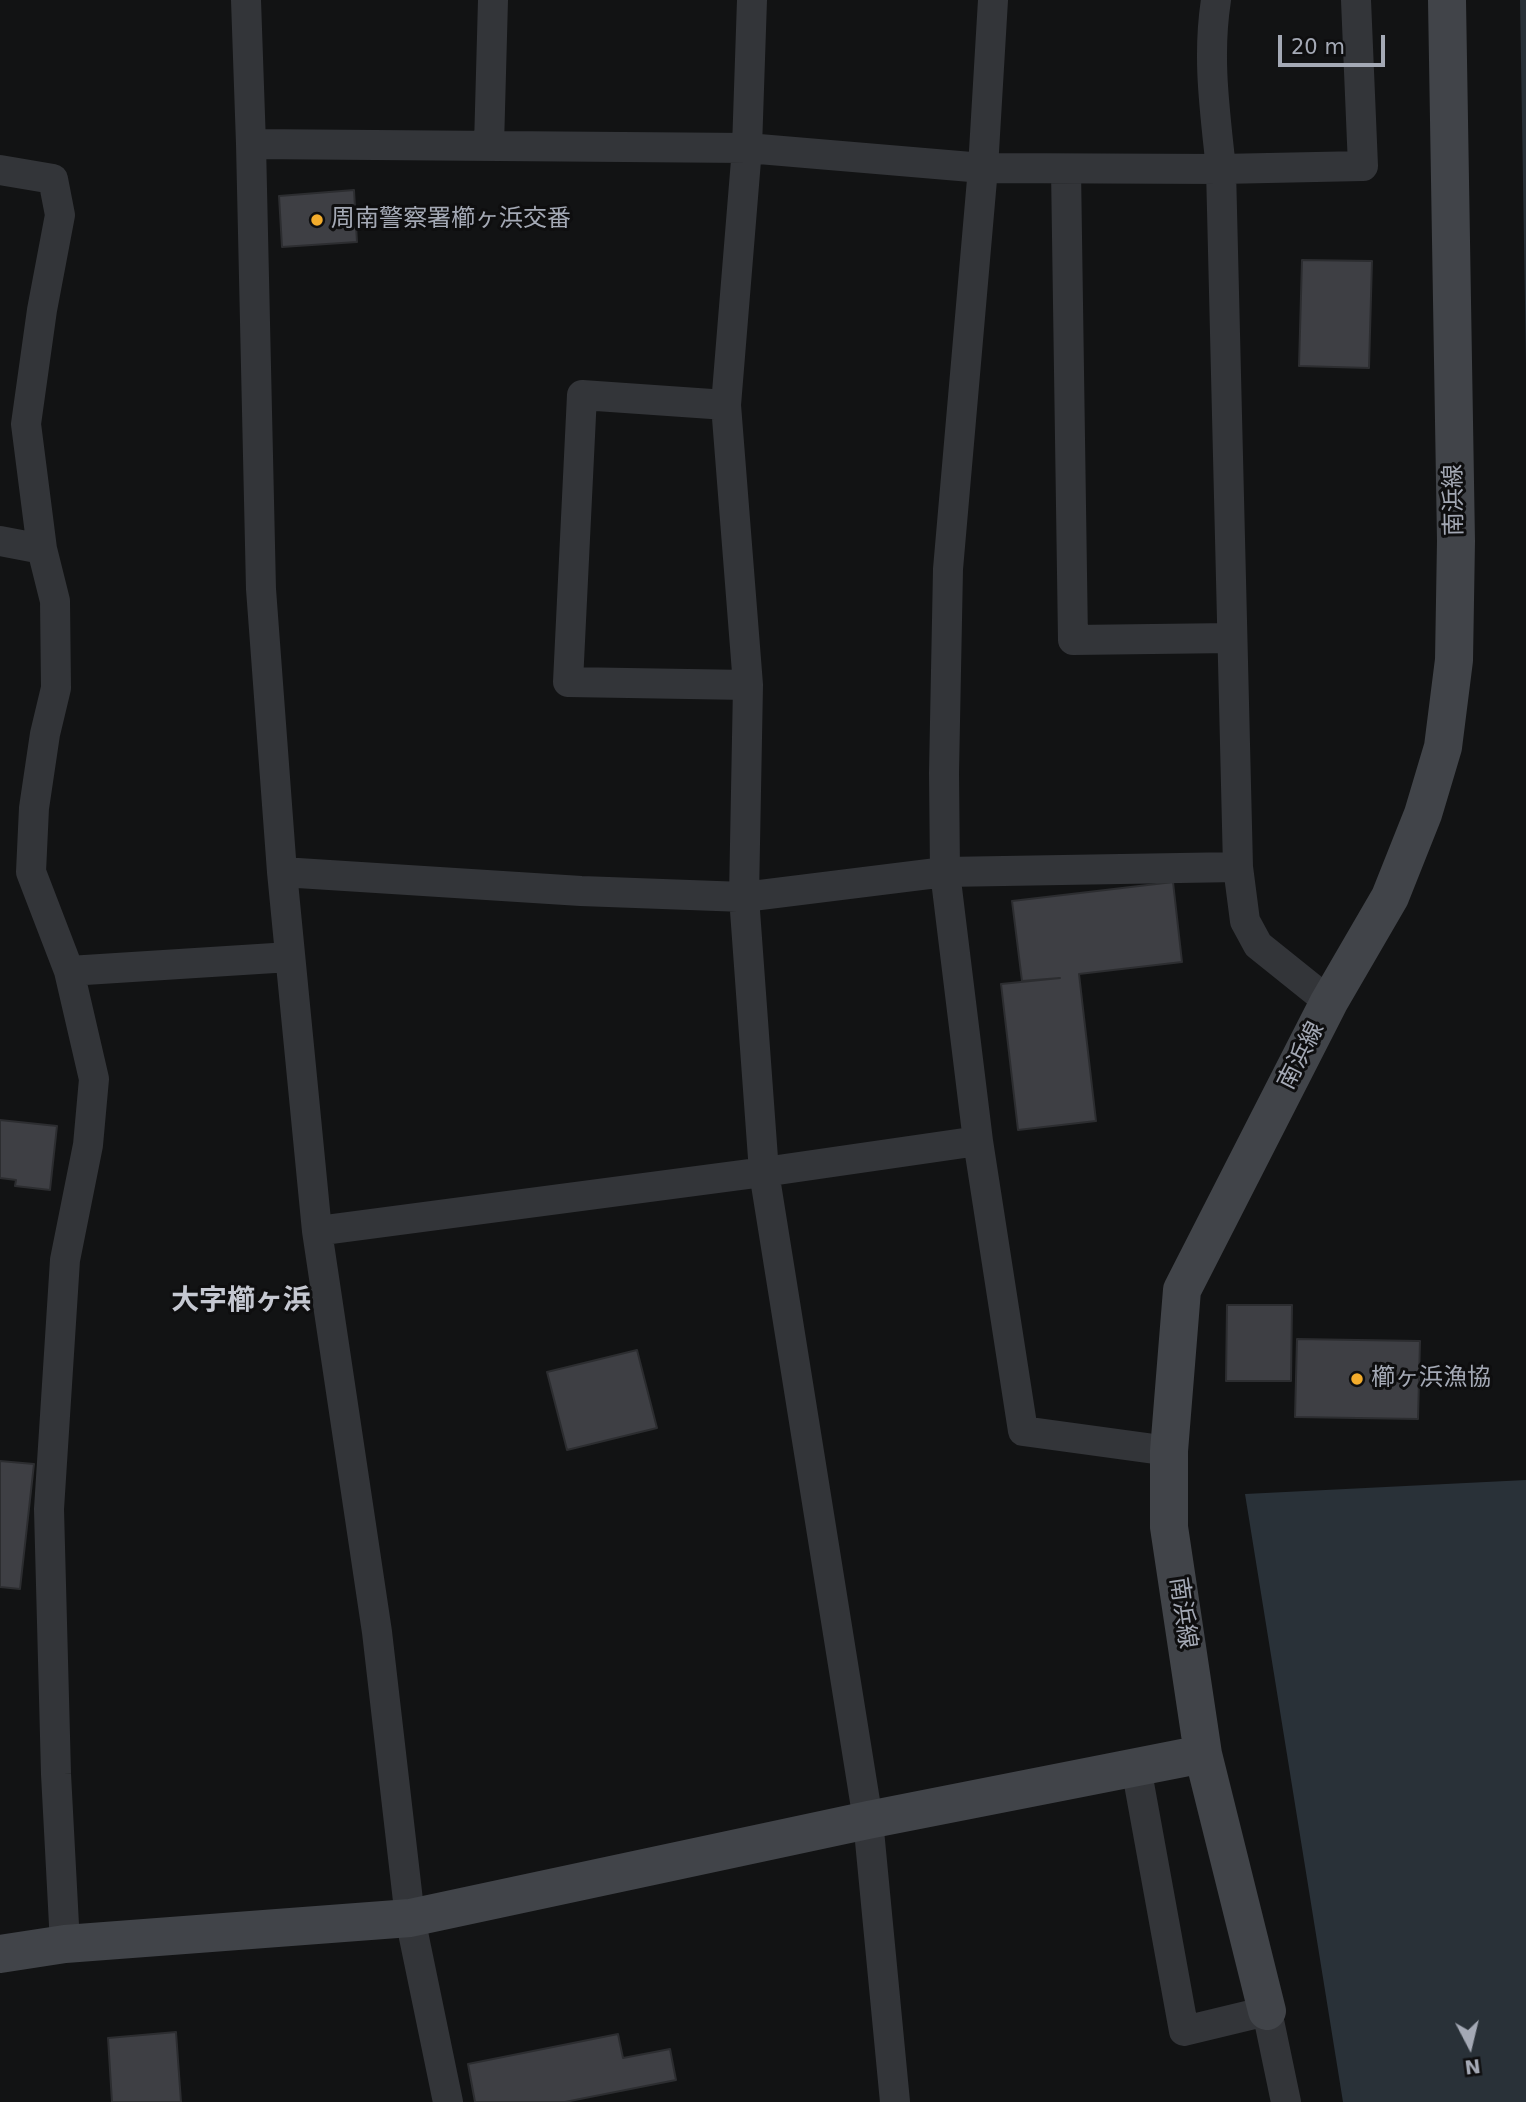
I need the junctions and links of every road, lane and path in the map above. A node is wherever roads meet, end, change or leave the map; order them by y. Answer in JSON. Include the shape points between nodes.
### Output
{"nodes":[{"id":1,"x":246,"y":0,"type":"edge"},
{"id":2,"x":493,"y":0,"type":"edge"},
{"id":3,"x":752,"y":0,"type":"edge"},
{"id":4,"x":993,"y":0,"type":"edge"},
{"id":5,"x":1216,"y":0,"type":"edge"},
{"id":6,"x":1356,"y":0,"type":"edge"},
{"id":7,"x":1447,"y":0,"type":"edge"},
{"id":8,"x":251,"y":144,"type":"junction"},
{"id":9,"x":489,"y":146,"type":"junction"},
{"id":10,"x":747,"y":148,"type":"junction"},
{"id":11,"x":983,"y":168,"type":"junction"},
{"id":12,"x":1066,"y":169,"type":"junction"},
{"id":13,"x":1221,"y":169,"type":"junction"},
{"id":14,"x":0,"y":170,"type":"edge"},
{"id":15,"x":726,"y":405,"type":"junction"},
{"id":16,"x":0,"y":541,"type":"edge"},
{"id":17,"x":42,"y":549,"type":"junction"},
{"id":18,"x":1232,"y":638,"type":"junction"},
{"id":19,"x":748,"y":685,"type":"junction"},
{"id":20,"x":1238,"y":867,"type":"junction"},
{"id":21,"x":282,"y":872,"type":"junction"},
{"id":22,"x":946,"y":872,"type":"junction"},
{"id":23,"x":744,"y":897,"type":"junction"},
{"id":24,"x":290,"y":957,"type":"junction"},
{"id":25,"x":69,"y":971,"type":"junction"},
{"id":26,"x":1329,"y":1002,"type":"junction"},
{"id":27,"x":978,"y":1141,"type":"junction"},
{"id":28,"x":764,"y":1172,"type":"junction"},
{"id":29,"x":317,"y":1231,"type":"junction"},
{"id":30,"x":1168,"y":1451,"type":"junction"},
{"id":31,"x":1203,"y":1754,"type":"junction"},
{"id":32,"x":1136,"y":1767,"type":"junction"},
{"id":33,"x":868,"y":1820,"type":"junction"},
{"id":34,"x":411,"y":1918,"type":"junction"},
{"id":35,"x":65,"y":1944,"type":"junction"},
{"id":36,"x":0,"y":1954,"type":"edge"},
{"id":37,"x":1267,"y":2011,"type":"junction"},
{"id":38,"x":448,"y":2102,"type":"edge"},
{"id":39,"x":895,"y":2102,"type":"edge"},
{"id":40,"x":1286,"y":2102,"type":"edge"}],
"edges":[{"from":1,"to":8,"type":"street"},
{"from":2,"to":9,"type":"street"},
{"from":3,"to":10,"type":"street"},
{"from":4,"to":11,"type":"street"},
{"from":5,"to":13,"type":"street","via":[[1211,77]]},
{"from":6,"to":13,"type":"street","via":[[1363,166]]},
{"from":7,"to":26,"type":"street","name":"南浜線","via":[[1456,541],[1452,672],[1443,747],[1423,814],[1390,897]]},
{"from":8,"to":9,"type":"street"},
{"from":8,"to":21,"type":"street","via":[[261,589]]},
{"from":9,"to":10,"type":"street"},
{"from":10,"to":11,"type":"street"},
{"from":10,"to":15,"type":"street"},
{"from":11,"to":12,"type":"street"},
{"from":11,"to":22,"type":"street","via":[[948,569]]},
{"from":12,"to":13,"type":"street"},
{"from":12,"to":18,"type":"street","via":[[1073,640]]},
{"from":13,"to":18,"type":"street"},
{"from":14,"to":17,"type":"street","via":[[53,179],[60,215],[26,424]]},
{"from":15,"to":19,"type":"street"},
{"from":15,"to":19,"type":"street","via":[[582,395],[568,682]]},
{"from":16,"to":17,"type":"street"},
{"from":17,"to":25,"type":"street","via":[[55,601],[56,688],[34,808],[30,872]]},
{"from":18,"to":20,"type":"street"},
{"from":19,"to":23,"type":"street"},
{"from":20,"to":22,"type":"street"},
{"from":20,"to":26,"type":"street","via":[[1245,921],[1258,945]]},
{"from":21,"to":23,"type":"street"},
{"from":21,"to":24,"type":"street"},
{"from":22,"to":23,"type":"street"},
{"from":22,"to":27,"type":"street"},
{"from":23,"to":28,"type":"street"},
{"from":24,"to":25,"type":"street"},
{"from":24,"to":29,"type":"street"},
{"from":25,"to":35,"type":"street","via":[[94,1079],[88,1145],[65,1260],[48,1509]]},
{"from":26,"to":30,"type":"street","name":"南浜線","via":[[1182,1290]]},
{"from":27,"to":28,"type":"street"},
{"from":27,"to":30,"type":"street","via":[[1023,1431]]},
{"from":28,"to":29,"type":"street"},
{"from":28,"to":33,"type":"street"},
{"from":29,"to":34,"type":"street","via":[[377,1632]]},
{"from":30,"to":31,"type":"street","name":"南浜線","via":[[1169,1528]]},
{"from":31,"to":32,"type":"street"},
{"from":31,"to":37,"type":"street","name":"南浜線"},
{"from":32,"to":33,"type":"street"},
{"from":32,"to":37,"type":"street","via":[[1184,2031]]},
{"from":33,"to":34,"type":"street"},
{"from":33,"to":39,"type":"street"},
{"from":34,"to":35,"type":"street"},
{"from":34,"to":38,"type":"street"},
{"from":35,"to":36,"type":"street"},
{"from":37,"to":40,"type":"street","name":"南浜線"}]}
